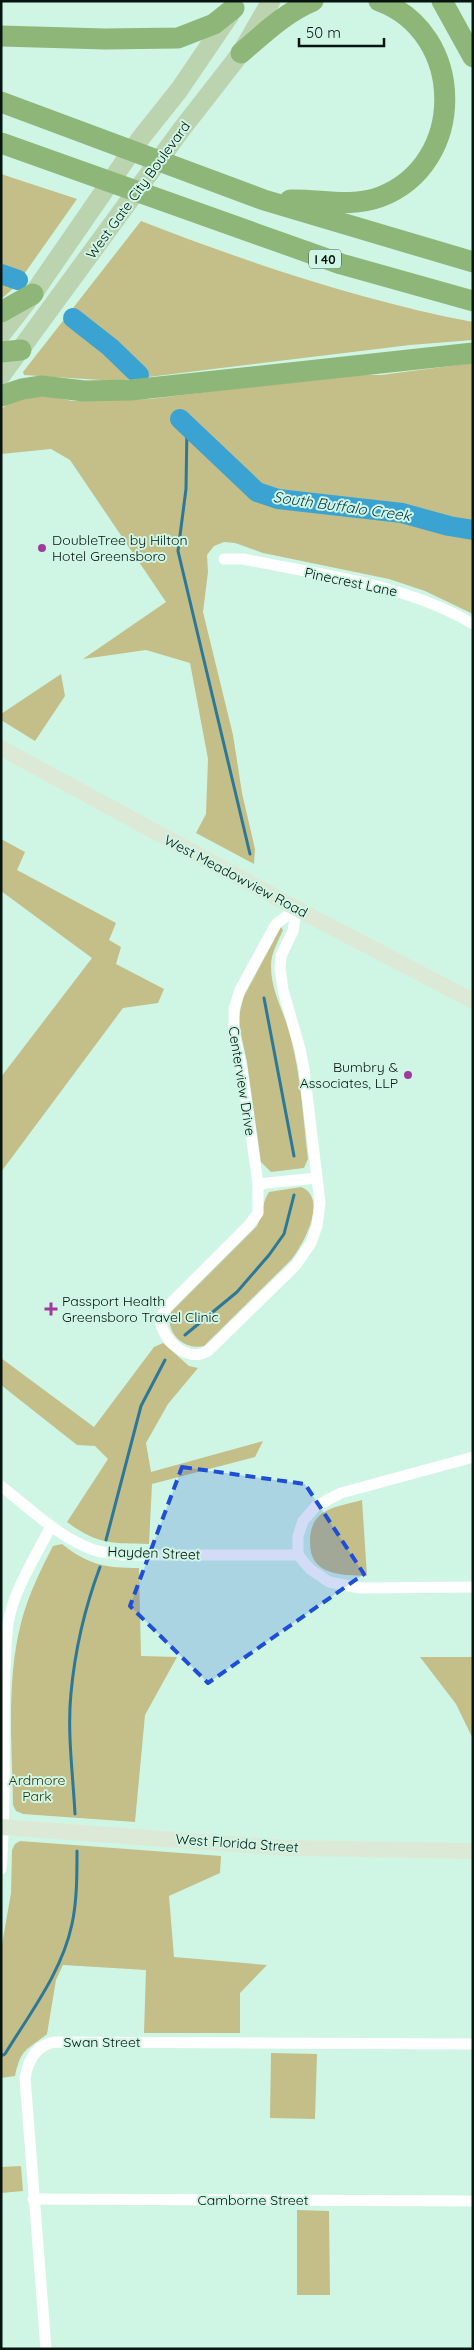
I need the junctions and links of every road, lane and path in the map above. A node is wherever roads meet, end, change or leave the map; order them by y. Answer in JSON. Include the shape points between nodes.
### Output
{"nodes":[{"id":1,"x":271,"y":1,"type":"edge"},
{"id":2,"x":314,"y":1,"type":"edge"},
{"id":3,"x":379,"y":1,"type":"edge"},
{"id":4,"x":442,"y":1,"type":"edge"},
{"id":5,"x":237,"y":5,"type":"edge"},
{"id":6,"x":1,"y":36,"type":"edge"},
{"id":7,"x":241,"y":53,"type":"junction"},
{"id":8,"x":473,"y":57,"type":"edge"},
{"id":9,"x":1,"y":102,"type":"edge"},
{"id":10,"x":1,"y":144,"type":"edge"},
{"id":11,"x":264,"y":200,"type":"junction"},
{"id":12,"x":473,"y":262,"type":"edge"},
{"id":13,"x":32,"y":294,"type":"junction"},
{"id":14,"x":473,"y":301,"type":"edge"},
{"id":15,"x":1,"y":312,"type":"edge"},
{"id":16,"x":1,"y":335,"type":"edge"},
{"id":17,"x":11,"y":351,"type":"edge"},
{"id":18,"x":473,"y":353,"type":"edge"},
{"id":19,"x":1,"y":376,"type":"edge"},
{"id":20,"x":1,"y":396,"type":"edge"},
{"id":21,"x":224,"y":558,"type":"dead end"},
{"id":22,"x":473,"y":624,"type":"edge"},
{"id":23,"x":1,"y":748,"type":"edge"},
{"id":24,"x":297,"y":908,"type":"junction"},
{"id":25,"x":473,"y":1000,"type":"edge"},
{"id":26,"x":316,"y":1178,"type":"junction"},
{"id":27,"x":258,"y":1184,"type":"junction"},
{"id":28,"x":473,"y":1457,"type":"edge"},
{"id":29,"x":1,"y":1486,"type":"edge"},
{"id":30,"x":51,"y":1526,"type":"junction"},
{"id":31,"x":298,"y":1555,"type":"junction"},
{"id":32,"x":473,"y":1587,"type":"edge"},
{"id":33,"x":2,"y":1827,"type":"edge"},
{"id":34,"x":473,"y":1851,"type":"edge"},
{"id":35,"x":1,"y":1869,"type":"edge"},
{"id":36,"x":473,"y":2044,"type":"edge"},
{"id":37,"x":33,"y":2199,"type":"junction"},
{"id":38,"x":473,"y":2201,"type":"edge"},
{"id":39,"x":46,"y":2349,"type":"edge"}],
"edges":[{"from":1,"to":7,"type":"main road","name":"West Gate City Boulevard"},
{"from":2,"to":7,"type":"highway","via":[[301,6]]},
{"from":3,"to":11,"type":"highway","via":[[388,4],[417,27],[436,56],[447,101],[436,146],[412,178],[380,197],[335,204],[305,199]]},
{"from":4,"to":8,"type":"highway"},
{"from":5,"to":6,"type":"highway","via":[[214,24],[178,38]]},
{"from":5,"to":13,"type":"main road","name":"West Gate City Boulevard"},
{"from":7,"to":17,"type":"main road","name":"West Gate City Boulevard"},
{"from":9,"to":11,"type":"highway"},
{"from":10,"to":14,"type":"highway","number":"I 40","via":[[341,264]]},
{"from":11,"to":12,"type":"highway"},
{"from":13,"to":15,"type":"highway"},
{"from":13,"to":16,"type":"main road","name":"West Gate City Boulevard"},
{"from":17,"to":19,"type":"main road","name":"West Gate City Boulevard"},
{"from":18,"to":20,"type":"highway","via":[[131,390],[84,391],[42,386]]},
{"from":21,"to":22,"type":"street","name":"Pinecrest Lane","via":[[243,559],[412,595],[448,609]]},
{"from":23,"to":24,"type":"street","name":"West Meadowview Road"},
{"from":24,"to":25,"type":"street","name":"West Meadowview Road"},
{"from":24,"to":26,"type":"street","name":"Centerview Drive","via":[[280,968],[300,1049]]},
{"from":24,"to":27,"type":"street","name":"Centerview Drive","via":[[276,924],[240,990],[234,1009],[234,1032]]},
{"from":26,"to":27,"type":"street"},
{"from":26,"to":27,"type":"street","name":"Centerview Drive","via":[[319,1215],[303,1256],[209,1350],[192,1356],[166,1337],[160,1318],[258,1213]]},
{"from":28,"to":31,"type":"street","via":[[342,1494],[316,1506],[303,1521],[298,1536]]},
{"from":29,"to":30,"type":"street","name":"Hayden Street"},
{"from":30,"to":31,"type":"street","name":"Hayden Street","via":[[75,1542],[121,1555]]},
{"from":30,"to":33,"type":"street","via":[[18,1592],[8,1621],[3,1676]]},
{"from":31,"to":32,"type":"street","via":[[310,1569],[329,1582],[360,1588]]},
{"from":33,"to":34,"type":"street","name":"West Florida Street","via":[[287,1848]]},
{"from":33,"to":35,"type":"street"},
{"from":36,"to":37,"type":"street","name":"Swan Street","via":[[49,2043],[32,2056],[25,2078]]},
{"from":37,"to":38,"type":"street","name":"Camborne Street"},
{"from":37,"to":39,"type":"street","name":"Swan Street"}]}
